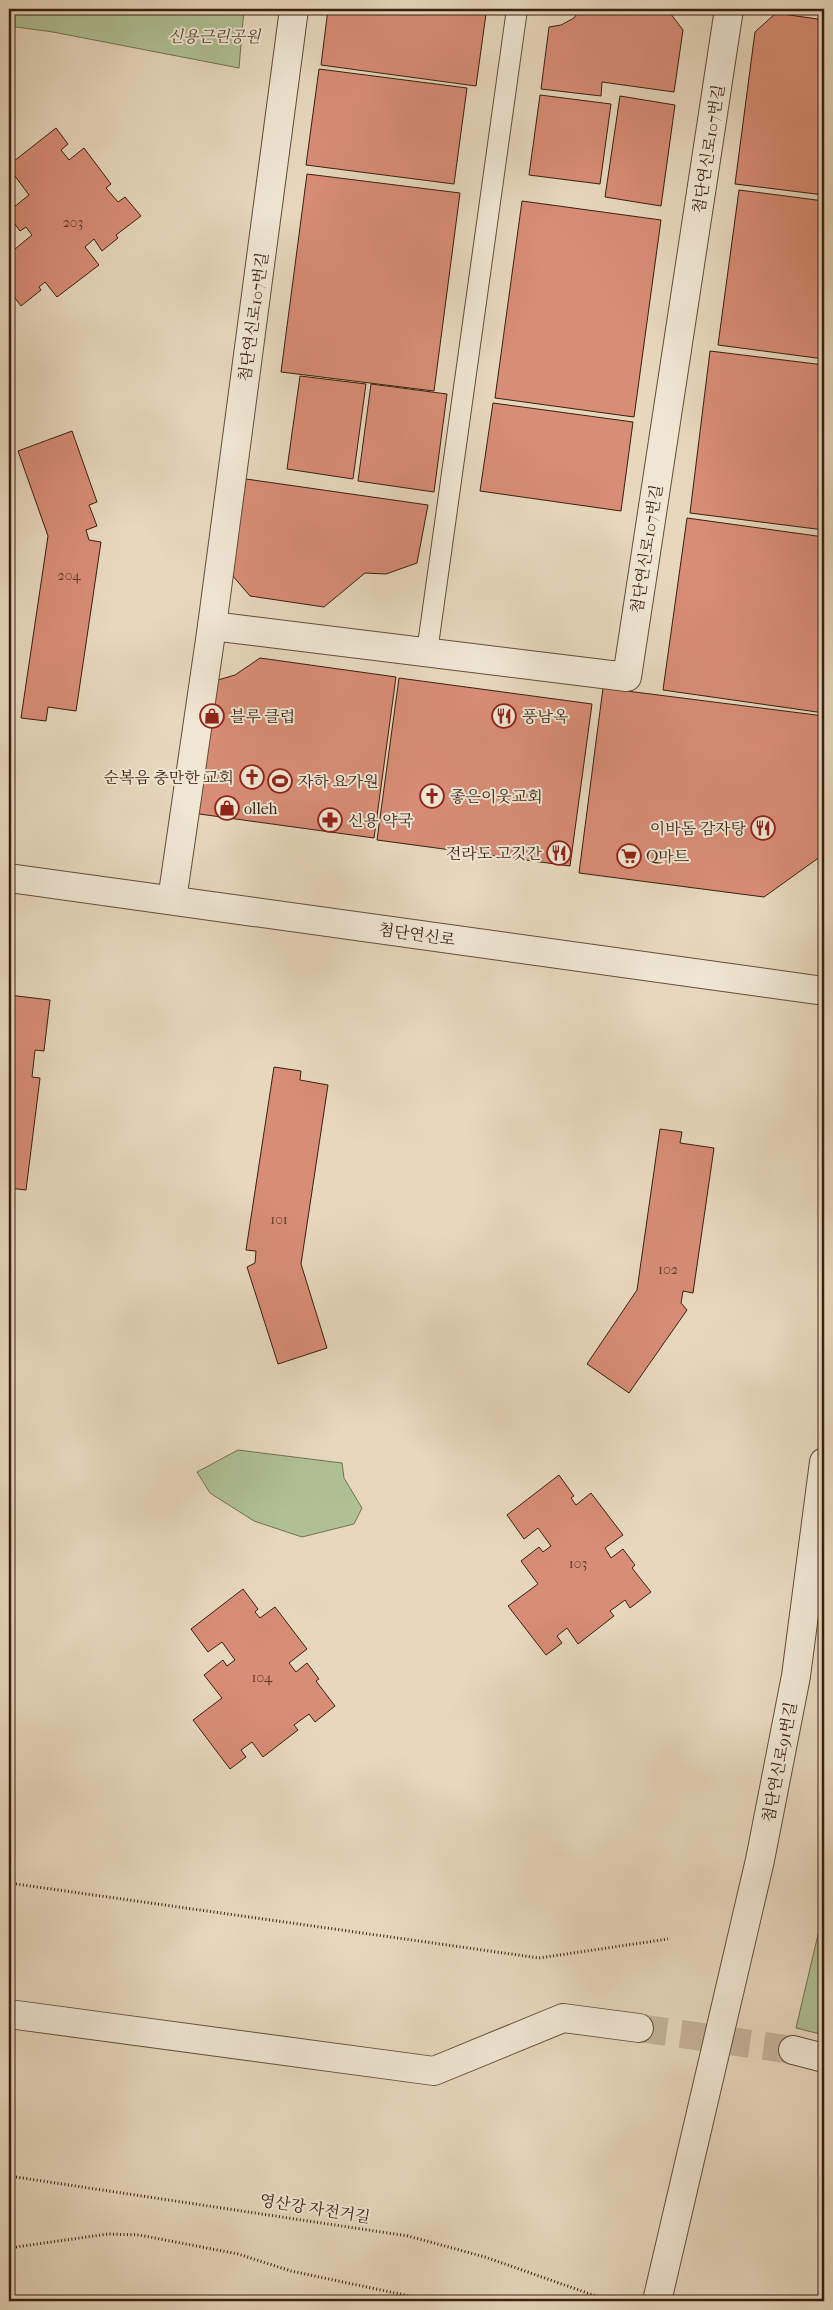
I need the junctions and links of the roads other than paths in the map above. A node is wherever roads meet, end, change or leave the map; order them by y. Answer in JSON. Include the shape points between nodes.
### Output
{"nodes":[{"id":1,"x":294,"y":9,"type":"edge"},
{"id":2,"x":517,"y":9,"type":"edge"},
{"id":3,"x":729,"y":9,"type":"edge"},
{"id":4,"x":212,"y":626,"type":"junction"},
{"id":5,"x":427,"y":652,"type":"junction"},
{"id":6,"x":9,"y":878,"type":"edge"},
{"id":7,"x":172,"y":900,"type":"junction"},
{"id":8,"x":824,"y":991,"type":"edge"},
{"id":9,"x":824,"y":1462,"type":"edge"},
{"id":10,"x":9,"y":2014,"type":"edge"},
{"id":11,"x":639,"y":2028,"type":"tunnel mouth"},
{"id":12,"x":793,"y":2050,"type":"tunnel mouth"},
{"id":13,"x":824,"y":2058,"type":"edge"},
{"id":14,"x":657,"y":2301,"type":"edge"}],
"edges":[{"from":1,"to":4,"type":"street","name":"첨단연신로107번길"},
{"from":2,"to":5,"type":"street"},
{"from":3,"to":5,"type":"street","name":"첨단연신로107번길","via":[[627,676]]},
{"from":4,"to":5,"type":"street","name":"첨단연신로107번길"},
{"from":4,"to":7,"type":"street","name":"첨단연신로107번길"},
{"from":6,"to":7,"type":"street","name":"첨단연신로"},
{"from":7,"to":8,"type":"street","name":"첨단연신로"},
{"from":9,"to":14,"type":"street","name":"첨단연신로91번길","via":[[796,1676],[760,1860]]},
{"from":10,"to":11,"type":"street","via":[[434,2071],[563,2018]]},
{"from":12,"to":13,"type":"street"}]}
